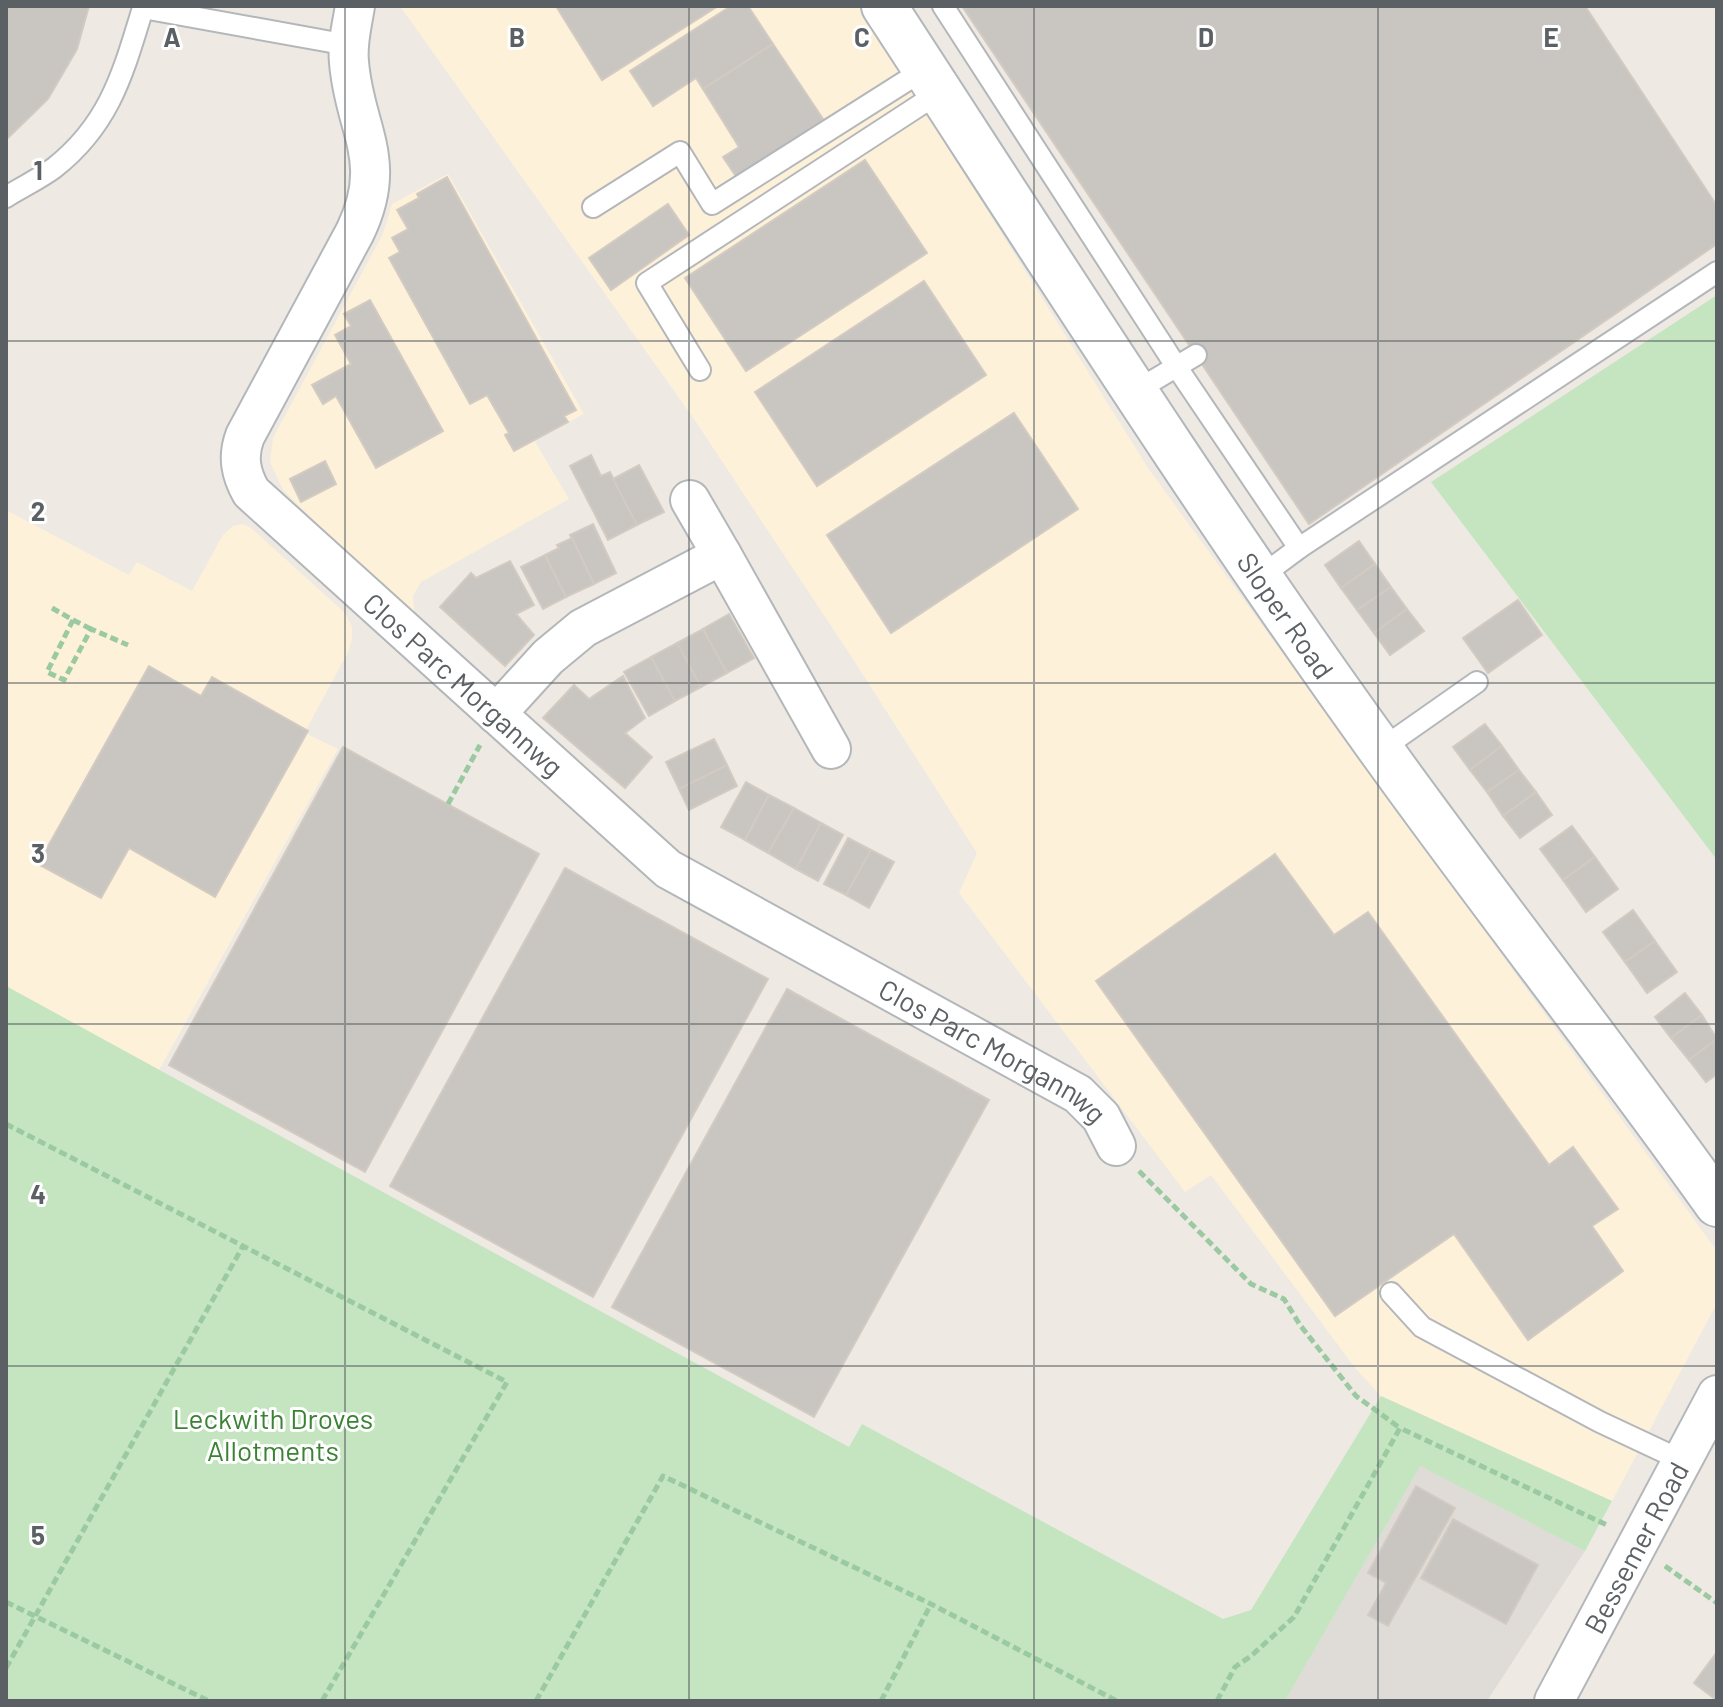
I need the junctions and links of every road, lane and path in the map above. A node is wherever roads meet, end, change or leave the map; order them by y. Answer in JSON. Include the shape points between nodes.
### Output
{"nodes":[{"id":1,"x":355,"y":6,"type":"edge"},
{"id":2,"x":884,"y":6,"type":"edge"},
{"id":3,"x":943,"y":6,"type":"edge"},
{"id":4,"x":143,"y":7,"type":"edge"},
{"id":5,"x":348,"y":45,"type":"junction"},
{"id":6,"x":933,"y":81,"type":"junction"},
{"id":7,"x":6,"y":197,"type":"edge"},
{"id":8,"x":593,"y":207,"type":"dead end"},
{"id":9,"x":1717,"y":272,"type":"edge"},
{"id":10,"x":1196,"y":355,"type":"dead end"},
{"id":11,"x":1176,"y":366,"type":"junction"},
{"id":12,"x":700,"y":370,"type":"dead end"},
{"id":13,"x":1134,"y":392,"type":"junction"},
{"id":14,"x":690,"y":500,"type":"dead end"},
{"id":15,"x":1299,"y":548,"type":"junction"},
{"id":16,"x":722,"y":555,"type":"junction"},
{"id":17,"x":1260,"y":577,"type":"junction"},
{"id":18,"x":52,"y":608,"type":"dead end"},
{"id":19,"x":73,"y":620,"type":"junction"},
{"id":20,"x":91,"y":629,"type":"junction"},
{"id":21,"x":128,"y":645,"type":"dead end"},
{"id":22,"x":1477,"y":682,"type":"dead end"},
{"id":23,"x":500,"y":718,"type":"junction"},
{"id":24,"x":831,"y":749,"type":"dead end"},
{"id":25,"x":1380,"y":750,"type":"junction"},
{"id":26,"x":448,"y":804,"type":"dead end"},
{"id":27,"x":6,"y":1124,"type":"edge"},
{"id":28,"x":1116,"y":1146,"type":"joint"},
{"id":29,"x":1717,"y":1204,"type":"edge"},
{"id":30,"x":243,"y":1246,"type":"junction"},
{"id":31,"x":1391,"y":1293,"type":"dead end"},
{"id":32,"x":1717,"y":1395,"type":"edge"},
{"id":33,"x":1400,"y":1428,"type":"junction"},
{"id":34,"x":1681,"y":1460,"type":"junction"},
{"id":35,"x":1638,"y":1543,"type":"junction"},
{"id":36,"x":6,"y":1602,"type":"edge"},
{"id":37,"x":1717,"y":1603,"type":"edge"},
{"id":38,"x":931,"y":1604,"type":"junction"},
{"id":39,"x":36,"y":1617,"type":"junction"},
{"id":40,"x":6,"y":1668,"type":"edge"},
{"id":41,"x":209,"y":1701,"type":"edge"},
{"id":42,"x":322,"y":1701,"type":"edge"},
{"id":43,"x":536,"y":1701,"type":"edge"},
{"id":44,"x":881,"y":1701,"type":"edge"},
{"id":45,"x":1117,"y":1701,"type":"edge"},
{"id":46,"x":1217,"y":1701,"type":"edge"},
{"id":47,"x":1554,"y":1701,"type":"edge"}],
"edges":[{"from":1,"to":5,"type":"street","name":"Clos Parc Morgannwg"},
{"from":2,"to":6,"type":"street","name":"Sloper Road"},
{"from":3,"to":11,"type":"lane"},
{"from":4,"to":5,"type":"lane"},
{"from":4,"to":7,"type":"lane","via":[[106,112],[53,169]]},
{"from":5,"to":23,"type":"street","name":"Clos Parc Morgannwg","via":[[370,154],[368,197],[355,232],[245,436],[241,471],[259,502]]},
{"from":6,"to":8,"type":"lane","via":[[712,204],[680,152]]},
{"from":6,"to":12,"type":"lane","via":[[647,283]]},
{"from":6,"to":13,"type":"street","name":"Sloper Road"},
{"from":9,"to":15,"type":"lane"},
{"from":10,"to":11,"type":"lane"},
{"from":11,"to":13,"type":"lane"},
{"from":11,"to":15,"type":"lane"},
{"from":13,"to":17,"type":"street","name":"Sloper Road"},
{"from":14,"to":16,"type":"street"},
{"from":15,"to":17,"type":"lane"},
{"from":16,"to":23,"type":"street","via":[[583,628],[548,657]]},
{"from":16,"to":24,"type":"street"},
{"from":17,"to":25,"type":"street","name":"Sloper Road"},
{"from":18,"to":19,"type":"path"},
{"from":19,"to":20,"type":"path"},
{"from":19,"to":20,"type":"path","via":[[47,672],[64,680]]},
{"from":20,"to":21,"type":"path"},
{"from":22,"to":25,"type":"lane"},
{"from":23,"to":26,"type":"path"},
{"from":23,"to":28,"type":"street","name":"Clos Parc Morgannwg","via":[[668,869],[1078,1094],[1101,1117]]},
{"from":25,"to":29,"type":"street","name":"Sloper Road"},
{"from":27,"to":30,"type":"path"},
{"from":28,"to":33,"type":"path","via":[[1251,1284],[1284,1299],[1356,1396]]},
{"from":30,"to":39,"type":"path"},
{"from":30,"to":42,"type":"path","via":[[507,1382]]},
{"from":31,"to":34,"type":"lane","via":[[1422,1327]]},
{"from":32,"to":34,"type":"street","name":"Bessemer Road"},
{"from":33,"to":35,"type":"path"},
{"from":33,"to":46,"type":"path","via":[[1294,1617],[1235,1667]]},
{"from":34,"to":35,"type":"street","name":"Bessemer Road"},
{"from":35,"to":37,"type":"path"},
{"from":35,"to":47,"type":"street","name":"Bessemer Road"},
{"from":36,"to":39,"type":"path"},
{"from":38,"to":43,"type":"path","via":[[663,1476]]},
{"from":38,"to":44,"type":"path"},
{"from":38,"to":45,"type":"path"},
{"from":39,"to":40,"type":"path"},
{"from":39,"to":41,"type":"path"}]}
